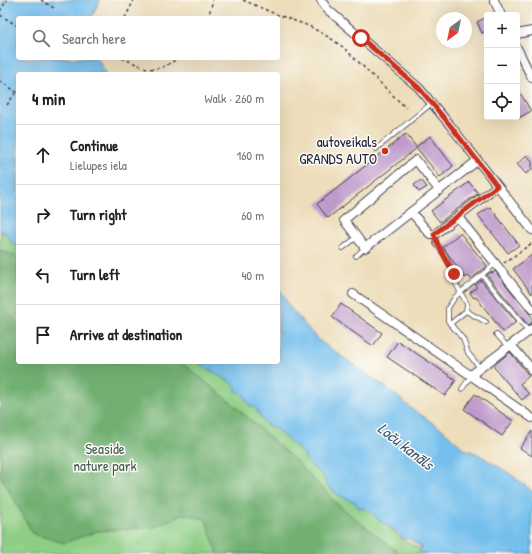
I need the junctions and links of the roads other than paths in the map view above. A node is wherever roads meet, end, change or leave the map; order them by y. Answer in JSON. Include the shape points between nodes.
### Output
{"nodes":[{"id":1,"x":321,"y":0,"type":"edge"},
{"id":2,"x":494,"y":0,"type":"edge"},
{"id":3,"x":500,"y":12,"type":"edge"},
{"id":4,"x":532,"y":31,"type":"edge"},
{"id":5,"x":520,"y":33,"type":"edge"},
{"id":6,"x":520,"y":54,"type":"edge"},
{"id":7,"x":532,"y":78,"type":"edge"},
{"id":8,"x":432,"y":103,"type":"junction"},
{"id":9,"x":376,"y":149,"type":"dead end"},
{"id":10,"x":477,"y":161,"type":"junction"},
{"id":11,"x":497,"y":186,"type":"junction"},
{"id":12,"x":439,"y":190,"type":"junction"},
{"id":13,"x":411,"y":212,"type":"junction"},
{"id":14,"x":458,"y":217,"type":"junction"},
{"id":15,"x":532,"y":230,"type":"edge"},
{"id":16,"x":434,"y":234,"type":"junction"},
{"id":17,"x":357,"y":237,"type":"junction"},
{"id":18,"x":343,"y":248,"type":"dead end"},
{"id":19,"x":365,"y":248,"type":"junction"},
{"id":20,"x":356,"y":256,"type":"dead end"},
{"id":21,"x":497,"y":265,"type":"junction"},
{"id":22,"x":482,"y":275,"type":"junction"},
{"id":23,"x":460,"y":292,"type":"junction"},
{"id":24,"x":353,"y":294,"type":"dead end"},
{"id":25,"x":532,"y":309,"type":"edge"},
{"id":26,"x":466,"y":311,"type":"junction"},
{"id":27,"x":486,"y":322,"type":"dead end"},
{"id":28,"x":450,"y":324,"type":"junction"},
{"id":29,"x":530,"y":330,"type":"edge"},
{"id":30,"x":496,"y":334,"type":"dead end"},
{"id":31,"x":509,"y":346,"type":"junction"},
{"id":32,"x":480,"y":369,"type":"junction"},
{"id":33,"x":532,"y":371,"type":"edge"},
{"id":34,"x":471,"y":375,"type":"junction"},
{"id":35,"x":462,"y":389,"type":"dead end"},
{"id":36,"x":532,"y":418,"type":"edge"}],
"edges":[{"from":1,"to":8,"type":"street","via":[[327,9],[419,88]]},
{"from":2,"to":3,"type":"street"},
{"from":4,"to":5,"type":"street"},
{"from":6,"to":7,"type":"street"},
{"from":8,"to":9,"type":"lane"},
{"from":8,"to":10,"type":"street"},
{"from":10,"to":11,"type":"street"},
{"from":10,"to":12,"type":"street"},
{"from":11,"to":14,"type":"street"},
{"from":11,"to":15,"type":"street"},
{"from":12,"to":13,"type":"street","via":[[427,194]]},
{"from":12,"to":17,"type":"street","via":[[416,160],[344,220]]},
{"from":13,"to":16,"type":"street","via":[[430,234]]},
{"from":13,"to":19,"type":"street"},
{"from":14,"to":16,"type":"street"},
{"from":14,"to":21,"type":"street"},
{"from":16,"to":23,"type":"lane","via":[[436,244],[445,255]]},
{"from":17,"to":18,"type":"lane"},
{"from":17,"to":19,"type":"street"},
{"from":19,"to":20,"type":"lane"},
{"from":21,"to":22,"type":"lane"},
{"from":21,"to":25,"type":"street"},
{"from":22,"to":23,"type":"lane"},
{"from":22,"to":29,"type":"lane"},
{"from":23,"to":26,"type":"lane","via":[[467,304]]},
{"from":23,"to":28,"type":"lane","via":[[448,308]]},
{"from":24,"to":34,"type":"street"},
{"from":26,"to":27,"type":"lane"},
{"from":26,"to":28,"type":"lane"},
{"from":28,"to":32,"type":"lane","via":[[463,339],[468,353]]},
{"from":29,"to":31,"type":"street"},
{"from":30,"to":31,"type":"lane"},
{"from":31,"to":32,"type":"street"},
{"from":31,"to":33,"type":"street"},
{"from":32,"to":34,"type":"street"},
{"from":34,"to":35,"type":"lane"},
{"from":34,"to":36,"type":"street"}]}
